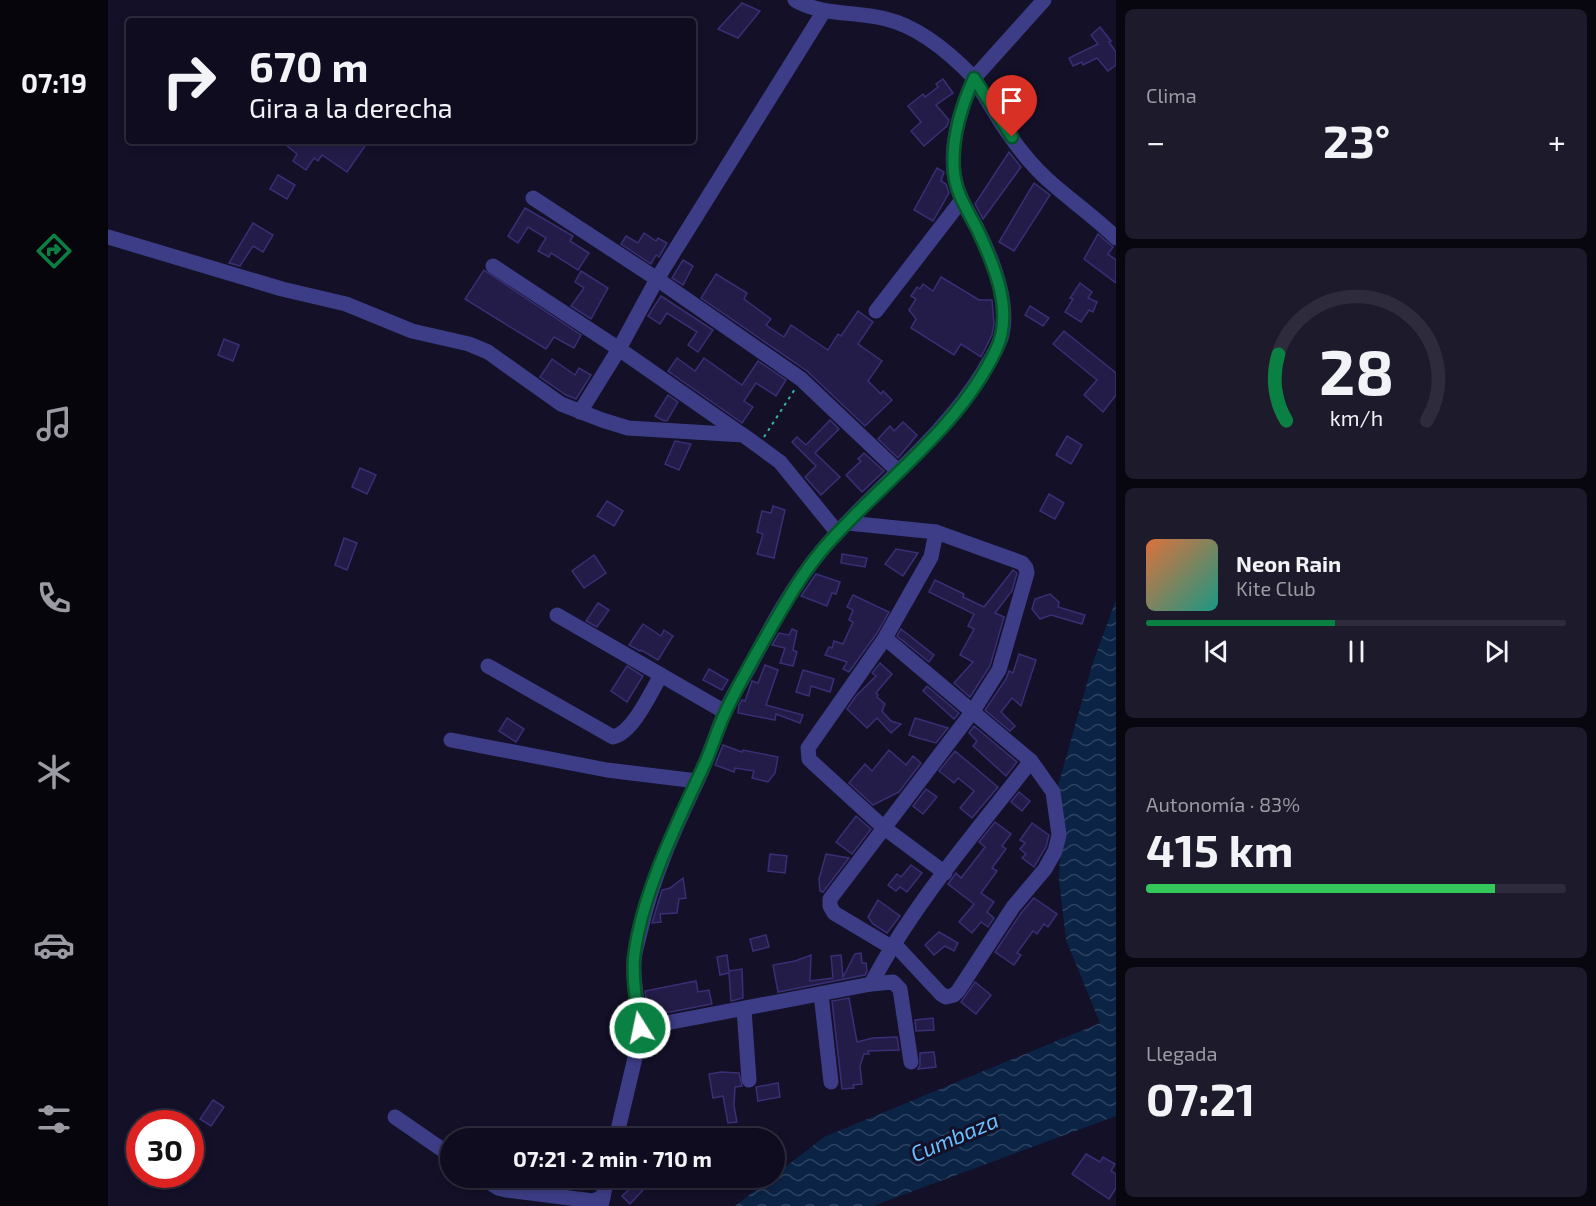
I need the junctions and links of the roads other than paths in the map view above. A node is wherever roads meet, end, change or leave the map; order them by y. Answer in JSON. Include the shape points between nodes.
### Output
{"nodes":[{"id":1,"x":795,"y":0,"type":"edge"},
{"id":2,"x":1044,"y":0,"type":"edge"},
{"id":3,"x":824,"y":11,"type":"junction"},
{"id":4,"x":974,"y":78,"type":"junction"},
{"id":5,"x":533,"y":198,"type":"dead end"},
{"id":6,"x":962,"y":201,"type":"junction"},
{"id":7,"x":108,"y":237,"type":"edge"},
{"id":8,"x":1116,"y":238,"type":"edge"},
{"id":9,"x":493,"y":266,"type":"dead end"},
{"id":10,"x":657,"y":279,"type":"junction"},
{"id":11,"x":876,"y":311,"type":"dead end"},
{"id":12,"x":620,"y":349,"type":"junction"},
{"id":13,"x":580,"y":412,"type":"junction"},
{"id":14,"x":743,"y":435,"type":"junction"},
{"id":15,"x":898,"y":471,"type":"junction"},
{"id":16,"x":843,"y":528,"type":"junction"},
{"id":17,"x":936,"y":532,"type":"junction"},
{"id":18,"x":558,"y":615,"type":"dead end"},
{"id":19,"x":885,"y":638,"type":"junction"},
{"id":20,"x":488,"y":666,"type":"dead end"},
{"id":21,"x":661,"y":675,"type":"junction"},
{"id":22,"x":973,"y":711,"type":"junction"},
{"id":23,"x":725,"y":712,"type":"junction"},
{"id":24,"x":451,"y":740,"type":"dead end"},
{"id":25,"x":1031,"y":761,"type":"junction"},
{"id":26,"x":696,"y":781,"type":"junction"},
{"id":27,"x":883,"y":827,"type":"junction"},
{"id":28,"x":945,"y":873,"type":"junction"},
{"id":29,"x":891,"y":947,"type":"junction"},
{"id":30,"x":872,"y":984,"type":"junction"},
{"id":31,"x":820,"y":994,"type":"junction"},
{"id":32,"x":744,"y":1009,"type":"junction"},
{"id":33,"x":640,"y":1028,"type":"junction"},
{"id":34,"x":911,"y":1062,"type":"dead end"},
{"id":35,"x":749,"y":1080,"type":"dead end"},
{"id":36,"x":831,"y":1082,"type":"dead end"},
{"id":37,"x":394,"y":1117,"type":"dead end"},
{"id":38,"x":618,"y":1128,"type":"edge"},
{"id":39,"x":440,"y":1148,"type":"edge"},
{"id":40,"x":498,"y":1188,"type":"edge"},
{"id":41,"x":602,"y":1202,"type":"edge"}],
"edges":[{"from":1,"to":3,"type":"street"},
{"from":2,"to":4,"type":"street"},
{"from":3,"to":4,"type":"street","via":[[886,19],[908,26]]},
{"from":3,"to":10,"type":"street"},
{"from":4,"to":6,"type":"street","via":[[953,148],[954,174]]},
{"from":4,"to":8,"type":"street","via":[[1021,151],[1047,179]]},
{"from":5,"to":10,"type":"street"},
{"from":6,"to":11,"type":"street"},
{"from":6,"to":15,"type":"street","via":[[995,271],[1001,298],[1001,337],[969,395]]},
{"from":7,"to":13,"type":"street","via":[[346,304],[412,331],[469,344],[488,352],[561,404]]},
{"from":9,"to":12,"type":"street"},
{"from":10,"to":12,"type":"street"},
{"from":10,"to":15,"type":"street","via":[[801,379]]},
{"from":12,"to":13,"type":"street"},
{"from":12,"to":14,"type":"street"},
{"from":13,"to":14,"type":"street","via":[[628,428]]},
{"from":14,"to":16,"type":"street","via":[[780,462]]},
{"from":15,"to":16,"type":"street"},
{"from":16,"to":17,"type":"street"},
{"from":16,"to":23,"type":"street","via":[[787,599]]},
{"from":17,"to":19,"type":"street","via":[[931,557]]},
{"from":17,"to":22,"type":"street","via":[[1022,563],[1028,573],[999,670]]},
{"from":18,"to":21,"type":"street"},
{"from":19,"to":22,"type":"street"},
{"from":19,"to":27,"type":"street","via":[[808,748],[809,759]]},
{"from":20,"to":21,"type":"street","via":[[613,737],[628,729]]},
{"from":21,"to":23,"type":"street"},
{"from":22,"to":25,"type":"street"},
{"from":22,"to":27,"type":"street"},
{"from":23,"to":26,"type":"street"},
{"from":24,"to":26,"type":"street","via":[[607,770]]},
{"from":25,"to":28,"type":"street"},
{"from":25,"to":29,"type":"street","via":[[1053,792],[1059,835],[1055,851],[958,991],[946,997],[941,994],[904,953]]},
{"from":26,"to":33,"type":"street","via":[[644,913],[634,959]]},
{"from":27,"to":28,"type":"street"},
{"from":27,"to":29,"type":"street","via":[[837,888],[830,906],[834,913]]},
{"from":28,"to":29,"type":"street"},
{"from":29,"to":30,"type":"street"},
{"from":30,"to":31,"type":"street"},
{"from":30,"to":34,"type":"street","via":[[893,982],[900,989]]},
{"from":31,"to":32,"type":"street"},
{"from":31,"to":36,"type":"street"},
{"from":32,"to":33,"type":"street"},
{"from":32,"to":35,"type":"street"},
{"from":33,"to":38,"type":"street"},
{"from":37,"to":39,"type":"street"},
{"from":40,"to":41,"type":"street"}]}
